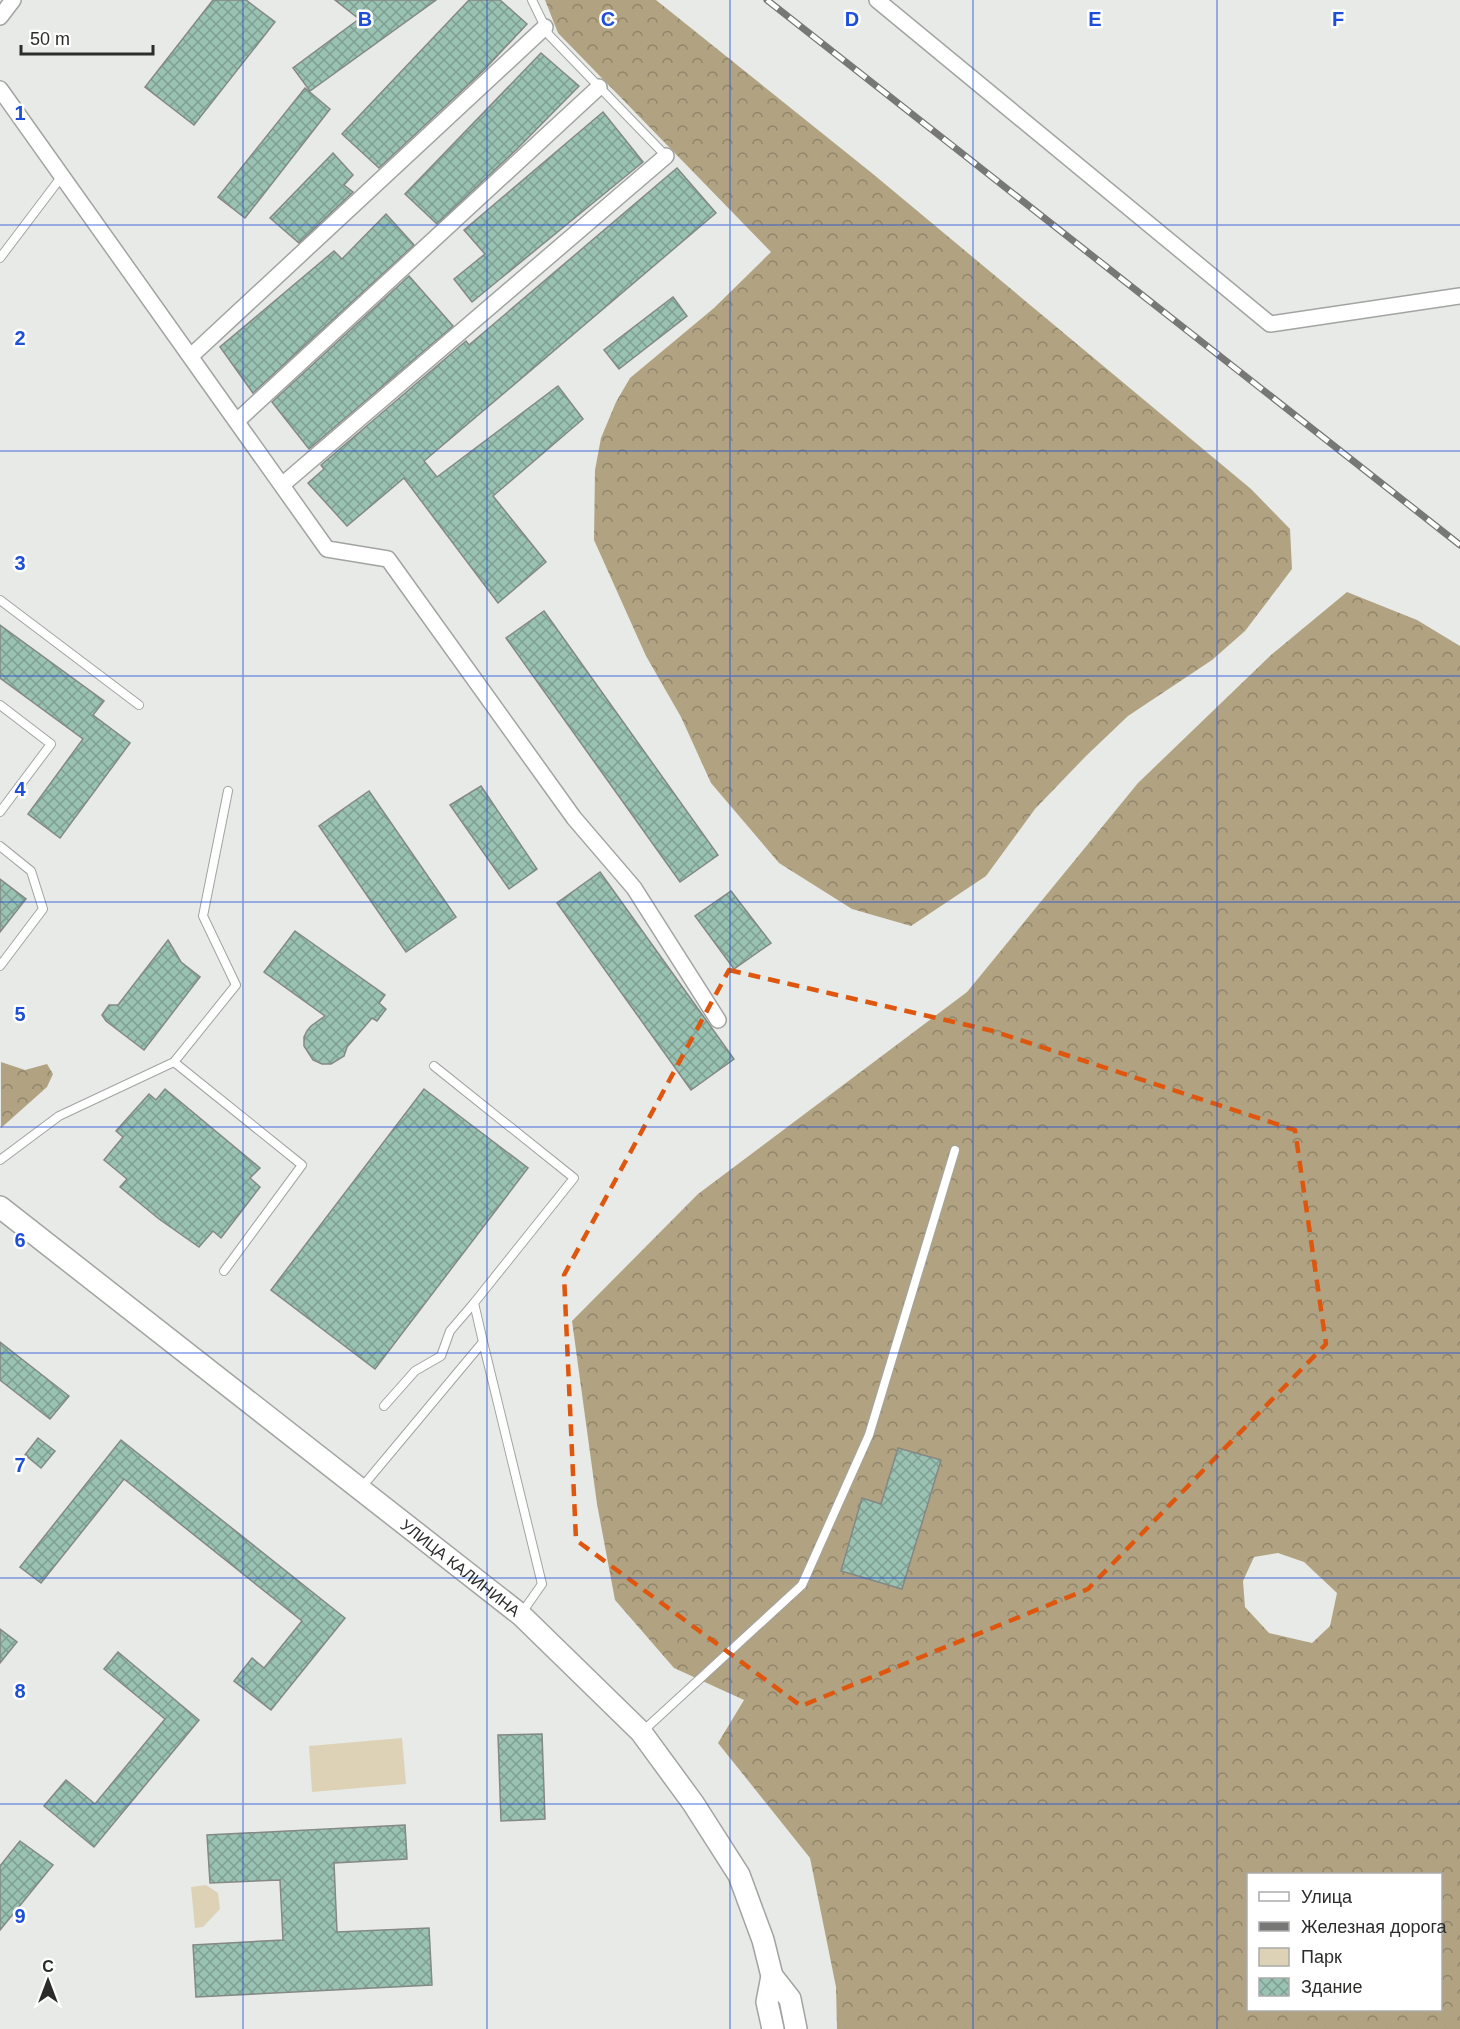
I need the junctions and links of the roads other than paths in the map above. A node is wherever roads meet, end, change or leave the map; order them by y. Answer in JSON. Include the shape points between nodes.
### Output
{"nodes":[{"id":1,"x":13,"y":0,"type":"edge"},
{"id":2,"x":532,"y":0,"type":"edge"},
{"id":3,"x":877,"y":0,"type":"edge"},
{"id":4,"x":0,"y":17,"type":"edge"},
{"id":5,"x":545,"y":27,"type":"junction"},
{"id":6,"x":599,"y":87,"type":"junction"},
{"id":7,"x":0,"y":88,"type":"edge"},
{"id":8,"x":666,"y":156,"type":"joint"},
{"id":9,"x":63,"y":175,"type":"junction"},
{"id":10,"x":0,"y":258,"type":"edge"},
{"id":11,"x":1460,"y":296,"type":"edge"},
{"id":12,"x":191,"y":356,"type":"junction"},
{"id":13,"x":237,"y":421,"type":"junction"},
{"id":14,"x":282,"y":485,"type":"junction"},
{"id":15,"x":0,"y":600,"type":"edge"},
{"id":16,"x":0,"y":705,"type":"edge"},
{"id":17,"x":140,"y":705,"type":"dead end"},
{"id":18,"x":228,"y":791,"type":"dead end"},
{"id":19,"x":0,"y":812,"type":"edge"},
{"id":20,"x":0,"y":846,"type":"edge"},
{"id":21,"x":0,"y":966,"type":"edge"},
{"id":22,"x":718,"y":1020,"type":"dead end"},
{"id":23,"x":174,"y":1062,"type":"junction"},
{"id":24,"x":434,"y":1066,"type":"dead end"},
{"id":25,"x":955,"y":1150,"type":"dead end"},
{"id":26,"x":0,"y":1160,"type":"edge"},
{"id":27,"x":0,"y":1207,"type":"edge"},
{"id":28,"x":224,"y":1271,"type":"dead end"},
{"id":29,"x":474,"y":1303,"type":"junction"},
{"id":30,"x":483,"y":1342,"type":"junction"},
{"id":31,"x":384,"y":1406,"type":"dead end"},
{"id":32,"x":359,"y":1489,"type":"junction"},
{"id":33,"x":521,"y":1615,"type":"junction"},
{"id":34,"x":641,"y":1732,"type":"junction"},
{"id":35,"x":772,"y":1976,"type":"junction"},
{"id":36,"x":773,"y":2029,"type":"edge"},
{"id":37,"x":796,"y":2029,"type":"edge"}],
"edges":[{"from":1,"to":4,"type":"street"},
{"from":2,"to":5,"type":"lane"},
{"from":3,"to":11,"type":"street","via":[[1270,324]]},
{"from":5,"to":6,"type":"lane"},
{"from":5,"to":12,"type":"street"},
{"from":6,"to":8,"type":"lane"},
{"from":6,"to":13,"type":"street"},
{"from":7,"to":9,"type":"street"},
{"from":8,"to":14,"type":"street"},
{"from":9,"to":10,"type":"lane"},
{"from":9,"to":12,"type":"street"},
{"from":12,"to":13,"type":"street"},
{"from":13,"to":14,"type":"street"},
{"from":14,"to":22,"type":"street","via":[[327,549],[388,559],[574,818],[634,888]]},
{"from":15,"to":17,"type":"lane"},
{"from":16,"to":19,"type":"lane","via":[[51,744]]},
{"from":18,"to":23,"type":"lane","via":[[203,916],[236,985]]},
{"from":20,"to":21,"type":"lane","via":[[31,871],[43,909]]},
{"from":23,"to":26,"type":"lane","via":[[59,1116]]},
{"from":23,"to":28,"type":"lane","via":[[302,1165]]},
{"from":24,"to":29,"type":"lane","via":[[574,1178]]},
{"from":25,"to":34,"type":"lane","via":[[869,1435],[802,1586]]},
{"from":27,"to":32,"type":"main road","name":"УЛИЦА КАЛИНИНА"},
{"from":29,"to":30,"type":"lane"},
{"from":29,"to":31,"type":"lane","via":[[450,1330],[441,1356],[415,1371]]},
{"from":30,"to":32,"type":"lane"},
{"from":30,"to":33,"type":"lane","via":[[542,1584]]},
{"from":32,"to":33,"type":"main road","name":"УЛИЦА КАЛИНИНА"},
{"from":33,"to":34,"type":"main road","name":"УЛИЦА КАЛИНИНА"},
{"from":34,"to":35,"type":"main road","name":"УЛИЦА КАЛИНИНА","via":[[739,1875],[764,1940]]},
{"from":35,"to":36,"type":"main road","via":[[767,2002]]},
{"from":35,"to":37,"type":"main road","name":"УЛИЦА КАЛИНИНА","via":[[790,1999]]}]}
